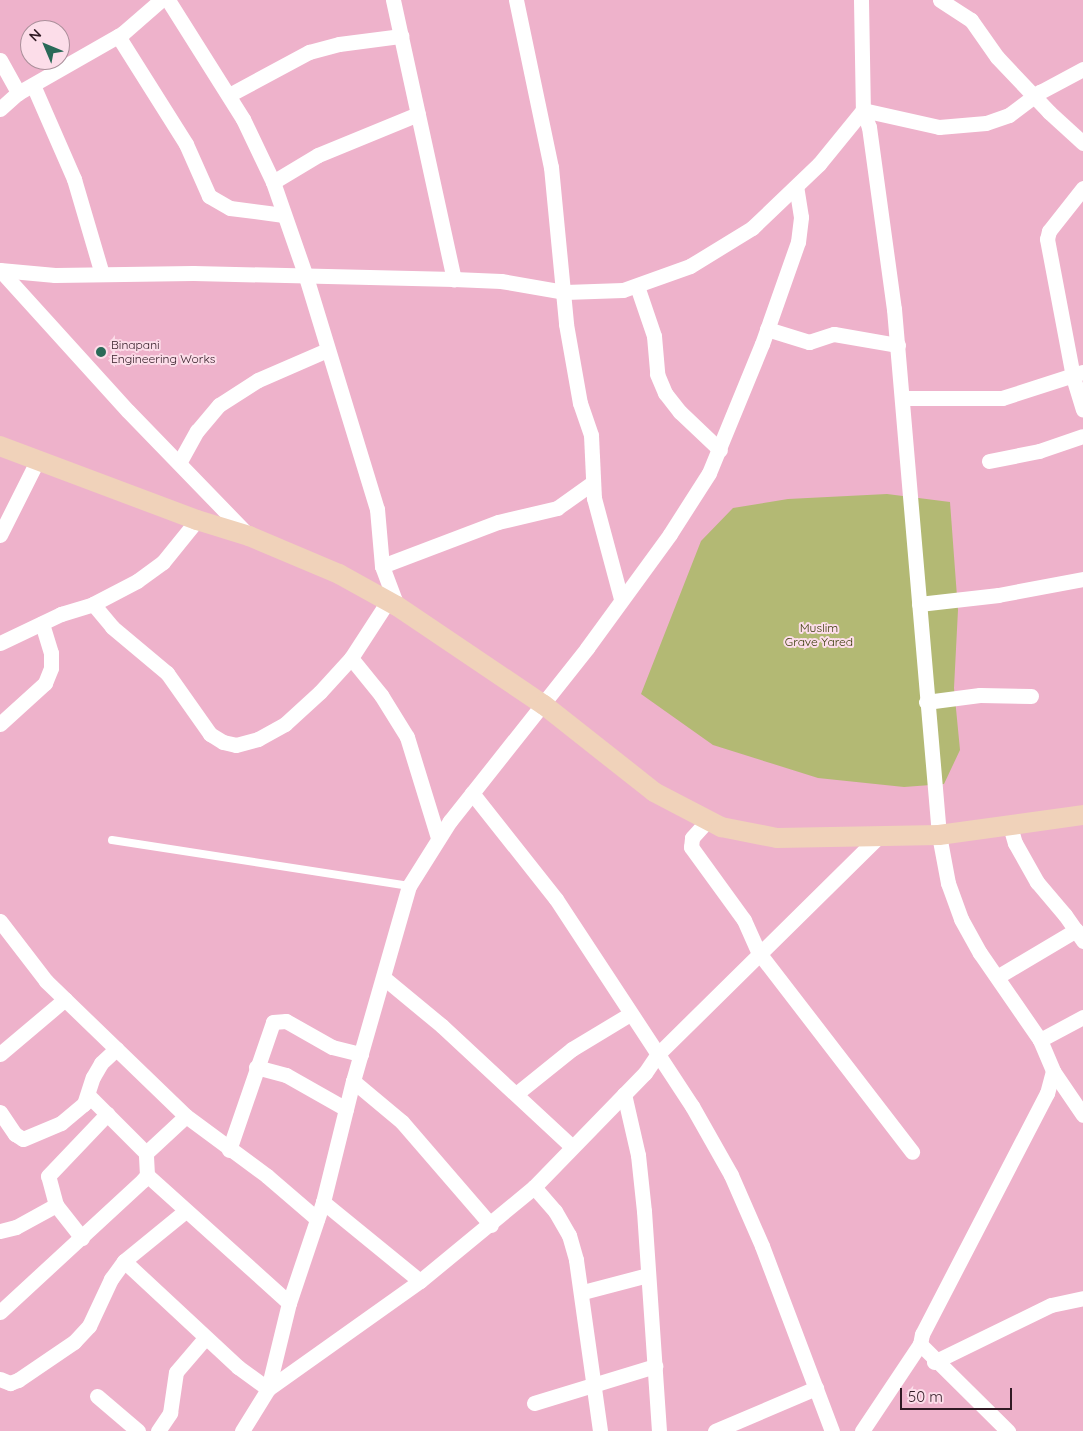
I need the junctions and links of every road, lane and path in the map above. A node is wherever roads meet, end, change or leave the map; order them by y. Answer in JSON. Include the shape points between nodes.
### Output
{"nodes":[{"id":1,"x":161,"y":0,"type":"edge"},
{"id":2,"x":168,"y":0,"type":"edge"},
{"id":3,"x":394,"y":0,"type":"edge"},
{"id":4,"x":516,"y":0,"type":"edge"},
{"id":5,"x":861,"y":0,"type":"edge"},
{"id":6,"x":940,"y":0,"type":"edge"},
{"id":7,"x":118,"y":36,"type":"junction"},
{"id":8,"x":401,"y":36,"type":"junction"},
{"id":9,"x":0,"y":60,"type":"edge"},
{"id":10,"x":1083,"y":69,"type":"edge"},
{"id":11,"x":33,"y":85,"type":"junction"},
{"id":12,"x":18,"y":93,"type":"junction"},
{"id":13,"x":229,"y":95,"type":"junction"},
{"id":14,"x":1034,"y":97,"type":"junction"},
{"id":15,"x":0,"y":109,"type":"edge"},
{"id":16,"x":863,"y":110,"type":"junction"},
{"id":17,"x":418,"y":114,"type":"junction"},
{"id":18,"x":1083,"y":143,"type":"edge"},
{"id":19,"x":273,"y":182,"type":"junction"},
{"id":20,"x":796,"y":187,"type":"junction"},
{"id":21,"x":1083,"y":188,"type":"edge"},
{"id":22,"x":284,"y":215,"type":"junction"},
{"id":23,"x":0,"y":270,"type":"edge"},
{"id":24,"x":102,"y":274,"type":"junction"},
{"id":25,"x":306,"y":277,"type":"junction"},
{"id":26,"x":454,"y":279,"type":"junction"},
{"id":27,"x":637,"y":286,"type":"junction"},
{"id":28,"x":564,"y":292,"type":"junction"},
{"id":29,"x":767,"y":329,"type":"junction"},
{"id":30,"x":898,"y":345,"type":"junction"},
{"id":31,"x":327,"y":350,"type":"junction"},
{"id":32,"x":1078,"y":375,"type":"edge"},
{"id":33,"x":903,"y":398,"type":"junction"},
{"id":34,"x":1083,"y":409,"type":"edge"},
{"id":35,"x":1083,"y":436,"type":"edge"},
{"id":36,"x":0,"y":446,"type":"edge"},
{"id":37,"x":720,"y":450,"type":"junction"},
{"id":38,"x":36,"y":461,"type":"junction"},
{"id":39,"x":989,"y":461,"type":"dead end"},
{"id":40,"x":179,"y":463,"type":"junction"},
{"id":41,"x":592,"y":483,"type":"junction"},
{"id":42,"x":197,"y":520,"type":"junction"},
{"id":43,"x":0,"y":535,"type":"edge"},
{"id":44,"x":249,"y":536,"type":"junction"},
{"id":45,"x":382,"y":566,"type":"junction"},
{"id":46,"x":1083,"y":579,"type":"edge"},
{"id":47,"x":621,"y":599,"type":"junction"},
{"id":48,"x":93,"y":604,"type":"junction"},
{"id":49,"x":392,"y":604,"type":"junction"},
{"id":50,"x":919,"y":604,"type":"junction"},
{"id":51,"x":42,"y":623,"type":"junction"},
{"id":52,"x":3,"y":637,"type":"edge"},
{"id":53,"x":351,"y":658,"type":"junction"},
{"id":54,"x":1031,"y":696,"type":"dead end"},
{"id":55,"x":926,"y":702,"type":"junction"},
{"id":56,"x":544,"y":705,"type":"junction"},
{"id":57,"x":0,"y":724,"type":"edge"},
{"id":58,"x":472,"y":793,"type":"junction"},
{"id":59,"x":1083,"y":815,"type":"edge"},
{"id":60,"x":708,"y":820,"type":"junction"},
{"id":61,"x":1010,"y":826,"type":"junction"},
{"id":62,"x":939,"y":835,"type":"junction"},
{"id":63,"x":878,"y":837,"type":"junction"},
{"id":64,"x":438,"y":838,"type":"junction"},
{"id":65,"x":112,"y":840,"type":"dead end"},
{"id":66,"x":409,"y":886,"type":"junction"},
{"id":67,"x":2,"y":927,"type":"edge"},
{"id":68,"x":1079,"y":936,"type":"edge"},
{"id":69,"x":759,"y":953,"type":"junction"},
{"id":70,"x":384,"y":978,"type":"junction"},
{"id":71,"x":997,"y":978,"type":"junction"},
{"id":72,"x":65,"y":999,"type":"junction"},
{"id":73,"x":630,"y":1014,"type":"junction"},
{"id":74,"x":1083,"y":1016,"type":"edge"},
{"id":75,"x":1040,"y":1040,"type":"junction"},
{"id":76,"x":116,"y":1049,"type":"junction"},
{"id":77,"x":0,"y":1054,"type":"edge"},
{"id":78,"x":361,"y":1054,"type":"junction"},
{"id":79,"x":657,"y":1055,"type":"junction"},
{"id":80,"x":256,"y":1067,"type":"junction"},
{"id":81,"x":1053,"y":1071,"type":"junction"},
{"id":82,"x":353,"y":1081,"type":"junction"},
{"id":83,"x":516,"y":1094,"type":"junction"},
{"id":84,"x":624,"y":1094,"type":"junction"},
{"id":85,"x":88,"y":1095,"type":"junction"},
{"id":86,"x":346,"y":1109,"type":"junction"},
{"id":87,"x":0,"y":1112,"type":"edge"},
{"id":88,"x":107,"y":1114,"type":"junction"},
{"id":89,"x":1083,"y":1114,"type":"edge"},
{"id":90,"x":186,"y":1116,"type":"junction"},
{"id":91,"x":571,"y":1146,"type":"junction"},
{"id":92,"x":229,"y":1150,"type":"junction"},
{"id":93,"x":146,"y":1152,"type":"junction"},
{"id":94,"x":912,"y":1152,"type":"dead end"},
{"id":95,"x":147,"y":1175,"type":"junction"},
{"id":96,"x":534,"y":1187,"type":"junction"},
{"id":97,"x":323,"y":1202,"type":"junction"},
{"id":98,"x":56,"y":1205,"type":"junction"},
{"id":99,"x":184,"y":1212,"type":"junction"},
{"id":100,"x":317,"y":1219,"type":"junction"},
{"id":101,"x":491,"y":1225,"type":"junction"},
{"id":102,"x":0,"y":1231,"type":"edge"},
{"id":103,"x":82,"y":1238,"type":"junction"},
{"id":104,"x":124,"y":1261,"type":"junction"},
{"id":105,"x":648,"y":1276,"type":"junction"},
{"id":106,"x":420,"y":1281,"type":"junction"},
{"id":107,"x":583,"y":1292,"type":"junction"},
{"id":108,"x":1083,"y":1298,"type":"edge"},
{"id":109,"x":289,"y":1303,"type":"junction"},
{"id":110,"x":0,"y":1312,"type":"edge"},
{"id":111,"x":205,"y":1338,"type":"junction"},
{"id":112,"x":920,"y":1344,"type":"junction"},
{"id":113,"x":934,"y":1362,"type":"junction"},
{"id":114,"x":655,"y":1366,"type":"junction"},
{"id":115,"x":0,"y":1379,"type":"edge"},
{"id":116,"x":594,"y":1383,"type":"junction"},
{"id":117,"x":816,"y":1388,"type":"junction"},
{"id":118,"x":268,"y":1389,"type":"junction"},
{"id":119,"x":97,"y":1396,"type":"dead end"},
{"id":120,"x":534,"y":1403,"type":"dead end"},
{"id":121,"x":138,"y":1431,"type":"edge"},
{"id":122,"x":158,"y":1431,"type":"edge"},
{"id":123,"x":242,"y":1431,"type":"edge"},
{"id":124,"x":600,"y":1431,"type":"edge"},
{"id":125,"x":659,"y":1431,"type":"edge"},
{"id":126,"x":715,"y":1431,"type":"edge"},
{"id":127,"x":832,"y":1431,"type":"edge"},
{"id":128,"x":862,"y":1431,"type":"edge"},
{"id":129,"x":1008,"y":1431,"type":"edge"}],
"edges":[{"from":1,"to":7,"type":"street"},
{"from":2,"to":13,"type":"street"},
{"from":3,"to":8,"type":"street"},
{"from":4,"to":28,"type":"street","via":[[551,167]]},
{"from":5,"to":16,"type":"street"},
{"from":6,"to":14,"type":"street","via":[[970,20],[996,57]]},
{"from":7,"to":11,"type":"street"},
{"from":7,"to":22,"type":"street","via":[[186,144],[209,196],[230,208]]},
{"from":8,"to":13,"type":"street","via":[[339,44],[309,52]]},
{"from":8,"to":17,"type":"street"},
{"from":9,"to":12,"type":"street"},
{"from":10,"to":14,"type":"street"},
{"from":11,"to":12,"type":"street"},
{"from":11,"to":24,"type":"street","via":[[74,179]]},
{"from":12,"to":15,"type":"street"},
{"from":13,"to":19,"type":"street"},
{"from":14,"to":16,"type":"street","via":[[1009,115],[970,125],[938,127]]},
{"from":14,"to":18,"type":"street"},
{"from":16,"to":20,"type":"street"},
{"from":16,"to":30,"type":"street","via":[[869,128]]},
{"from":17,"to":19,"type":"street","via":[[318,155]]},
{"from":17,"to":26,"type":"street"},
{"from":19,"to":22,"type":"street"},
{"from":20,"to":27,"type":"street","via":[[752,228],[730,243],[690,266]]},
{"from":20,"to":29,"type":"street","via":[[800,217],[798,242]]},
{"from":21,"to":32,"type":"street","via":[[1049,231],[1047,239]]},
{"from":22,"to":25,"type":"street"},
{"from":23,"to":24,"type":"street"},
{"from":23,"to":40,"type":"street"},
{"from":24,"to":25,"type":"street"},
{"from":25,"to":26,"type":"street"},
{"from":25,"to":31,"type":"street"},
{"from":26,"to":28,"type":"street","via":[[501,281]]},
{"from":27,"to":28,"type":"street","via":[[623,290]]},
{"from":27,"to":37,"type":"street","via":[[654,336],[657,374],[665,393]]},
{"from":28,"to":41,"type":"street","via":[[580,403],[591,435]]},
{"from":29,"to":30,"type":"street","via":[[809,342],[834,334]]},
{"from":29,"to":37,"type":"street"},
{"from":30,"to":33,"type":"street"},
{"from":31,"to":40,"type":"street","via":[[258,380],[219,405],[198,431]]},
{"from":31,"to":45,"type":"street","via":[[377,510]]},
{"from":32,"to":33,"type":"street","via":[[1002,398]]},
{"from":32,"to":34,"type":"street"},
{"from":33,"to":50,"type":"street"},
{"from":35,"to":39,"type":"street","via":[[1030,453]]},
{"from":36,"to":38,"type":"main road"},
{"from":37,"to":47,"type":"street","via":[[690,504]]},
{"from":38,"to":42,"type":"main road"},
{"from":38,"to":43,"type":"street"},
{"from":40,"to":44,"type":"street"},
{"from":41,"to":45,"type":"street","via":[[557,508],[498,522]]},
{"from":41,"to":47,"type":"street"},
{"from":42,"to":44,"type":"main road"},
{"from":42,"to":48,"type":"street","via":[[162,562],[137,581]]},
{"from":44,"to":49,"type":"main road","via":[[339,574]]},
{"from":45,"to":49,"type":"street"},
{"from":46,"to":50,"type":"street","via":[[998,595]]},
{"from":47,"to":56,"type":"street"},
{"from":48,"to":51,"type":"street"},
{"from":48,"to":53,"type":"street","via":[[112,627],[167,673],[210,734],[236,745],[258,739],[285,724]]},
{"from":49,"to":53,"type":"street"},
{"from":49,"to":56,"type":"main road"},
{"from":50,"to":55,"type":"street"},
{"from":51,"to":52,"type":"street"},
{"from":51,"to":57,"type":"street","via":[[52,653],[45,683]]},
{"from":53,"to":64,"type":"street","via":[[381,695],[407,737]]},
{"from":54,"to":55,"type":"street","via":[[986,695]]},
{"from":55,"to":62,"type":"street"},
{"from":56,"to":58,"type":"street"},
{"from":56,"to":60,"type":"main road","via":[[654,792]]},
{"from":58,"to":64,"type":"street"},
{"from":58,"to":73,"type":"street","via":[[556,899]]},
{"from":59,"to":61,"type":"main road"},
{"from":60,"to":63,"type":"main road","via":[[721,827],[777,838]]},
{"from":60,"to":69,"type":"street","via":[[692,838],[691,846],[744,920]]},
{"from":61,"to":62,"type":"main road"},
{"from":61,"to":68,"type":"street","via":[[1023,860]]},
{"from":62,"to":63,"type":"main road"},
{"from":62,"to":71,"type":"street","via":[[948,883],[961,919]]},
{"from":63,"to":69,"type":"street"},
{"from":64,"to":66,"type":"street"},
{"from":65,"to":66,"type":"lane"},
{"from":66,"to":70,"type":"street"},
{"from":67,"to":72,"type":"street","via":[[25,958]]},
{"from":68,"to":71,"type":"street"},
{"from":69,"to":79,"type":"street"},
{"from":69,"to":94,"type":"street"},
{"from":70,"to":78,"type":"street"},
{"from":70,"to":83,"type":"street"},
{"from":71,"to":75,"type":"street"},
{"from":72,"to":76,"type":"street"},
{"from":72,"to":77,"type":"street"},
{"from":73,"to":79,"type":"street"},
{"from":73,"to":83,"type":"street","via":[[572,1049]]},
{"from":74,"to":75,"type":"street"},
{"from":75,"to":81,"type":"street"},
{"from":76,"to":85,"type":"street","via":[[101,1063]]},
{"from":76,"to":90,"type":"street"},
{"from":78,"to":80,"type":"street","via":[[332,1047],[280,1019],[269,1029]]},
{"from":78,"to":82,"type":"street"},
{"from":79,"to":84,"type":"street"},
{"from":79,"to":117,"type":"street","via":[[692,1106],[730,1175],[762,1246]]},
{"from":80,"to":86,"type":"street","via":[[286,1075]]},
{"from":80,"to":92,"type":"street"},
{"from":81,"to":89,"type":"street"},
{"from":81,"to":112,"type":"street","via":[[1047,1093],[922,1334]]},
{"from":82,"to":86,"type":"street"},
{"from":82,"to":101,"type":"street","via":[[402,1122]]},
{"from":83,"to":91,"type":"street"},
{"from":84,"to":91,"type":"street"},
{"from":84,"to":105,"type":"street","via":[[638,1154]]},
{"from":85,"to":87,"type":"street","via":[[74,1116],[30,1138],[23,1139],[15,1134]]},
{"from":85,"to":88,"type":"street"},
{"from":86,"to":97,"type":"street"},
{"from":88,"to":93,"type":"street"},
{"from":88,"to":98,"type":"street","via":[[48,1176]]},
{"from":90,"to":92,"type":"street"},
{"from":90,"to":93,"type":"street"},
{"from":91,"to":96,"type":"street"},
{"from":92,"to":100,"type":"street","via":[[261,1171]]},
{"from":93,"to":95,"type":"street"},
{"from":95,"to":99,"type":"street"},
{"from":95,"to":103,"type":"street"},
{"from":96,"to":101,"type":"street"},
{"from":96,"to":107,"type":"street","via":[[555,1211],[569,1235]]},
{"from":97,"to":100,"type":"street"},
{"from":97,"to":106,"type":"street"},
{"from":98,"to":102,"type":"street","via":[[16,1228]]},
{"from":98,"to":103,"type":"street"},
{"from":99,"to":104,"type":"street"},
{"from":99,"to":109,"type":"street"},
{"from":100,"to":109,"type":"street"},
{"from":101,"to":106,"type":"street"},
{"from":103,"to":110,"type":"street","via":[[16,1294]]},
{"from":104,"to":111,"type":"street"},
{"from":104,"to":115,"type":"street","via":[[111,1279],[89,1326],[74,1342],[18,1380],[10,1383]]},
{"from":105,"to":107,"type":"street"},
{"from":105,"to":114,"type":"street"},
{"from":106,"to":118,"type":"street"},
{"from":107,"to":116,"type":"street"},
{"from":108,"to":113,"type":"street","via":[[1051,1305]]},
{"from":109,"to":118,"type":"street"},
{"from":111,"to":118,"type":"street"},
{"from":111,"to":122,"type":"street","via":[[176,1372],[170,1413]]},
{"from":112,"to":113,"type":"street"},
{"from":112,"to":128,"type":"street"},
{"from":113,"to":129,"type":"street"},
{"from":114,"to":116,"type":"street"},
{"from":114,"to":125,"type":"street"},
{"from":116,"to":120,"type":"street"},
{"from":116,"to":124,"type":"street"},
{"from":117,"to":126,"type":"street"},
{"from":117,"to":127,"type":"street"},
{"from":118,"to":123,"type":"street"},
{"from":119,"to":121,"type":"street"}]}
